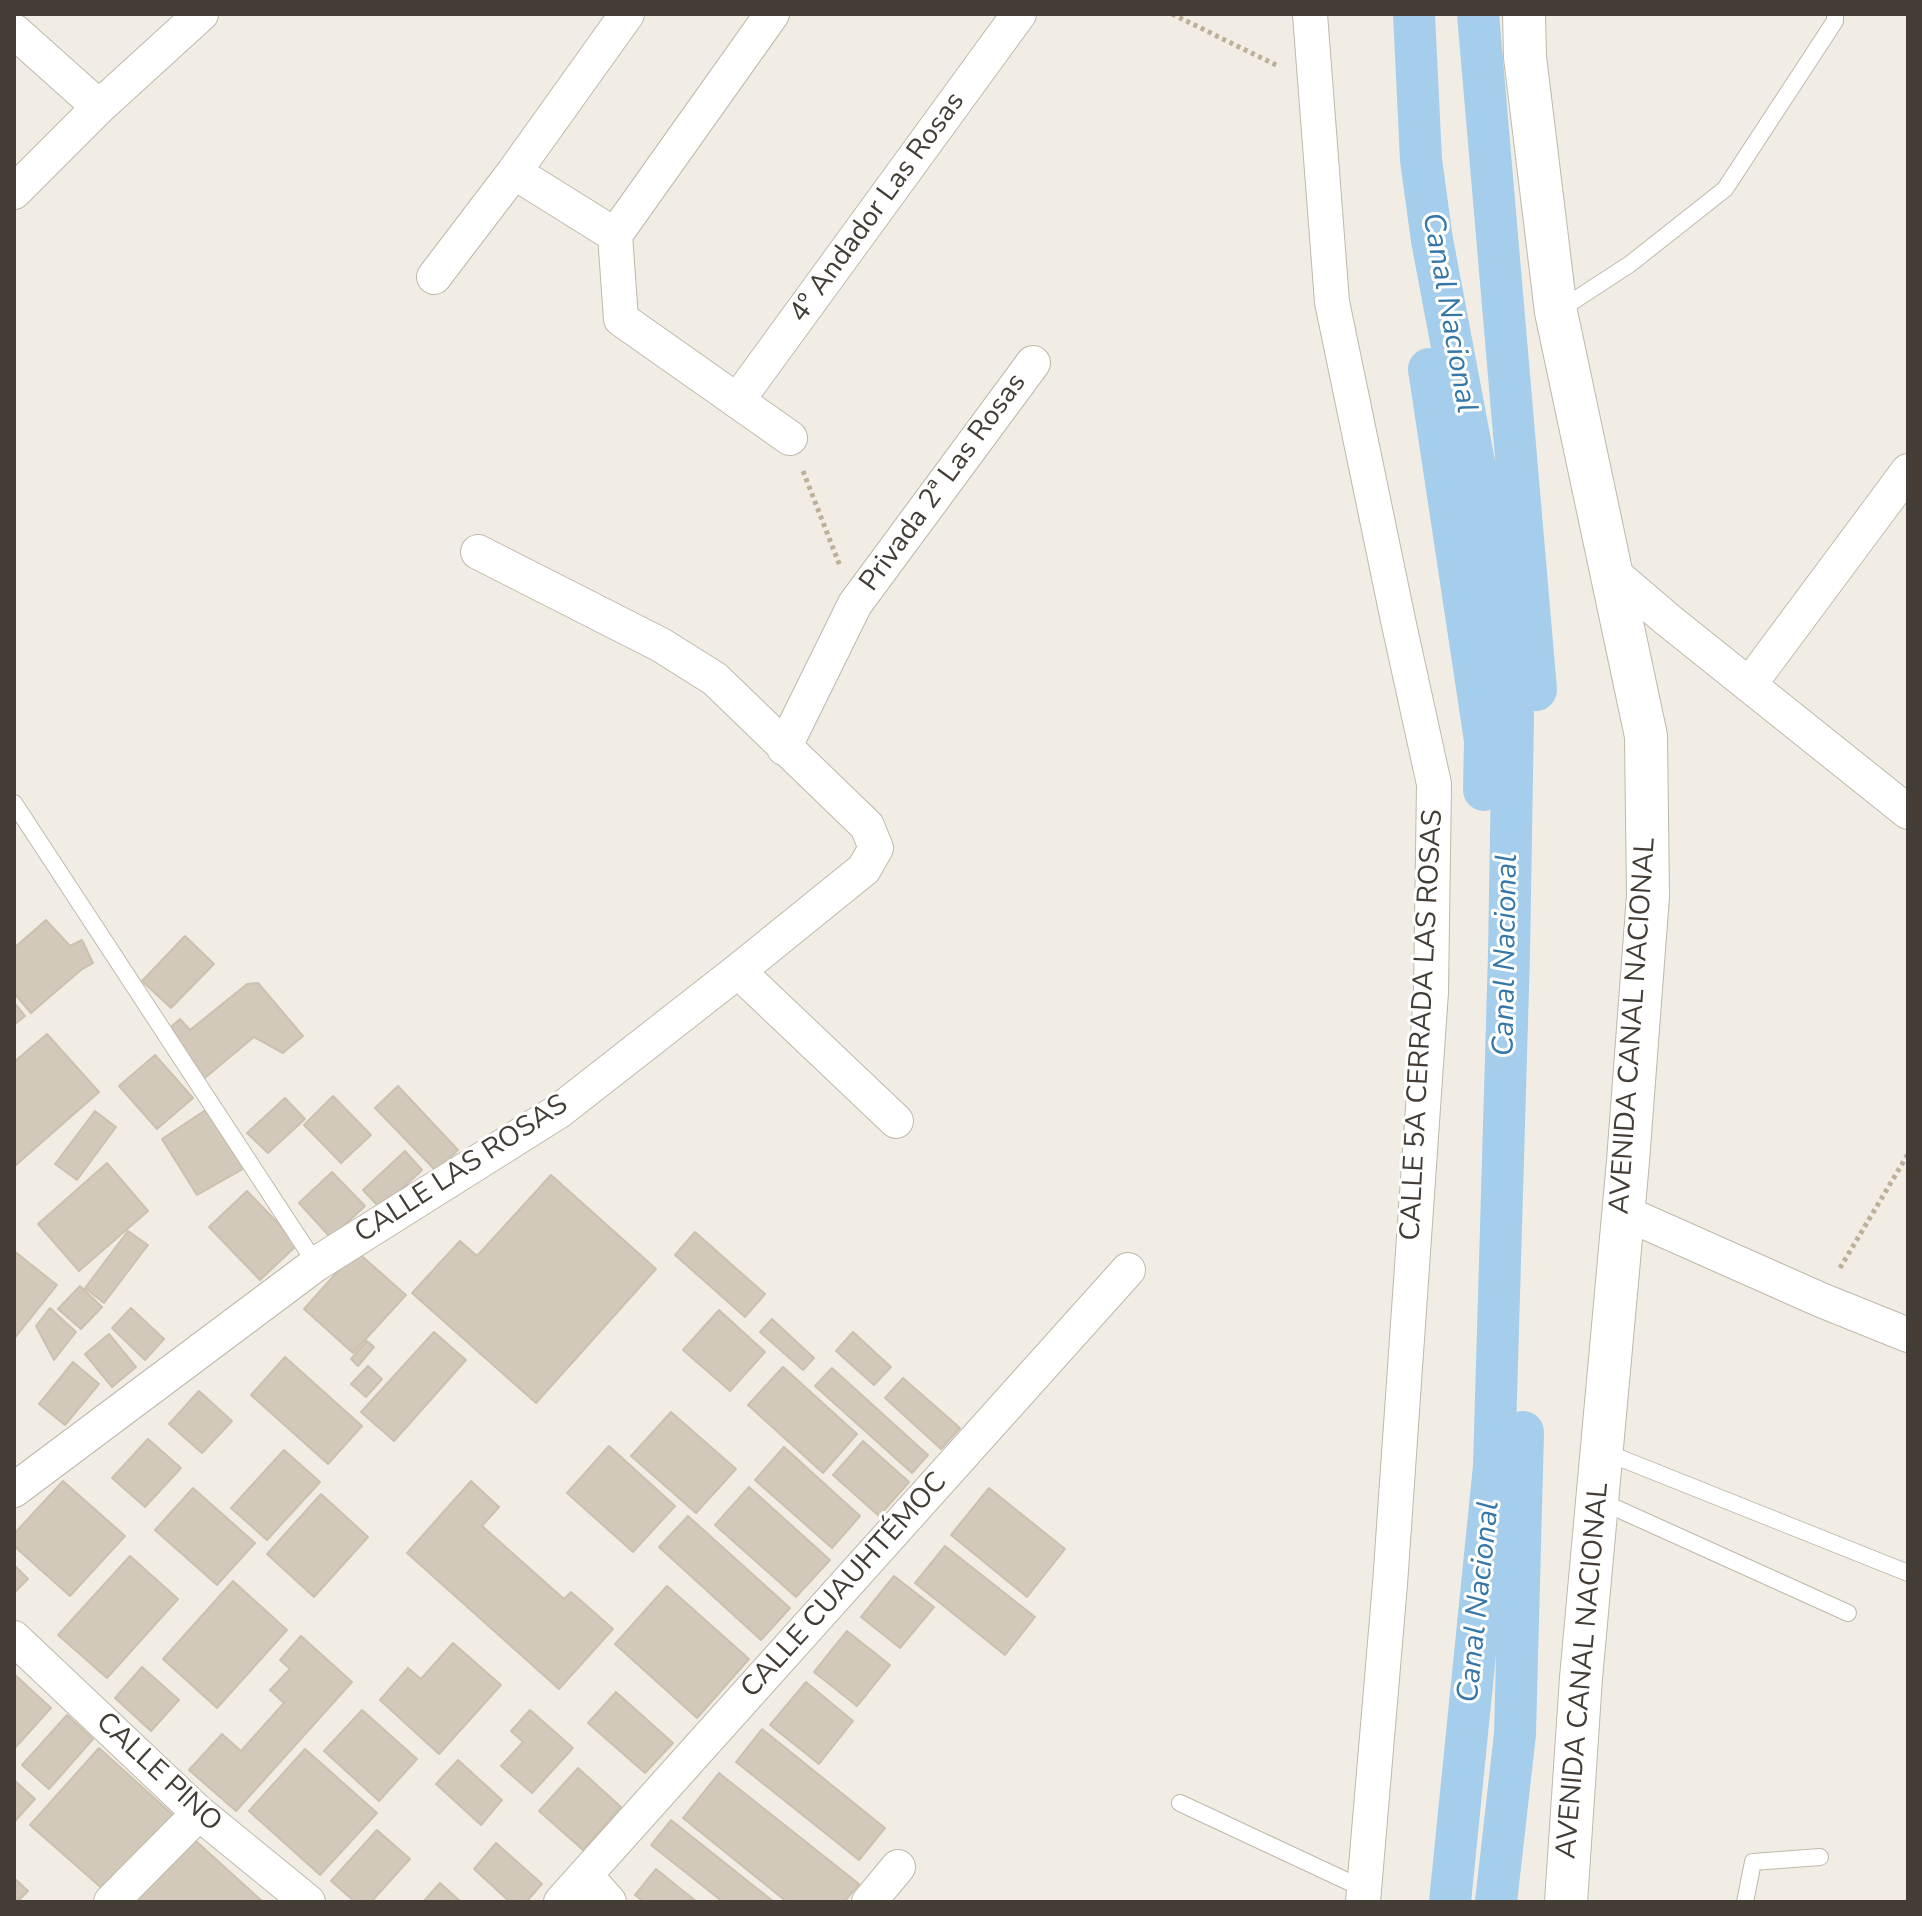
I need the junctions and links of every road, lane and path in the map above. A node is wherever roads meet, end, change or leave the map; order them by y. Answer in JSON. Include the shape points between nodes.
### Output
{"nodes":[{"id":1,"x":201,"y":14,"type":"edge"},
{"id":2,"x":627,"y":14,"type":"edge"},
{"id":3,"x":772,"y":14,"type":"edge"},
{"id":4,"x":1019,"y":14,"type":"edge"},
{"id":5,"x":1172,"y":14,"type":"edge"},
{"id":6,"x":1310,"y":14,"type":"edge"},
{"id":7,"x":1524,"y":14,"type":"edge"},
{"id":8,"x":1835,"y":14,"type":"edge"},
{"id":9,"x":14,"y":31,"type":"edge"},
{"id":10,"x":1314,"y":83,"type":"junction"},
{"id":11,"x":99,"y":107,"type":"junction"},
{"id":12,"x":514,"y":172,"type":"junction"},
{"id":13,"x":14,"y":192,"type":"edge"},
{"id":14,"x":615,"y":235,"type":"junction"},
{"id":15,"x":434,"y":277,"type":"dead end"},
{"id":16,"x":1556,"y":312,"type":"junction"},
{"id":17,"x":1033,"y":363,"type":"dead end"},
{"id":18,"x":737,"y":401,"type":"junction"},
{"id":19,"x":790,"y":438,"type":"joint"},
{"id":20,"x":1908,"y":471,"type":"edge"},
{"id":21,"x":478,"y":552,"type":"dead end"},
{"id":22,"x":1613,"y":573,"type":"junction"},
{"id":23,"x":855,"y":604,"type":"junction"},
{"id":24,"x":1749,"y":685,"type":"junction"},
{"id":25,"x":784,"y":748,"type":"junction"},
{"id":26,"x":14,"y":803,"type":"edge"},
{"id":27,"x":1908,"y":812,"type":"edge"},
{"id":28,"x":738,"y":971,"type":"junction"},
{"id":29,"x":896,"y":1121,"type":"dead end"},
{"id":30,"x":1908,"y":1154,"type":"edge"},
{"id":31,"x":1623,"y":1212,"type":"junction"},
{"id":32,"x":316,"y":1264,"type":"junction"},
{"id":33,"x":1128,"y":1270,"type":"dead end"},
{"id":34,"x":1821,"y":1300,"type":"junction"},
{"id":35,"x":1908,"y":1335,"type":"edge"},
{"id":36,"x":1601,"y":1451,"type":"junction"},
{"id":37,"x":15,"y":1485,"type":"edge"},
{"id":38,"x":1597,"y":1499,"type":"junction"},
{"id":39,"x":1908,"y":1573,"type":"edge"},
{"id":40,"x":1848,"y":1613,"type":"dead end"},
{"id":41,"x":14,"y":1638,"type":"edge"},
{"id":42,"x":1180,"y":1803,"type":"dead end"},
{"id":43,"x":199,"y":1813,"type":"junction"},
{"id":44,"x":1820,"y":1857,"type":"dead end"},
{"id":45,"x":898,"y":1867,"type":"dead end"},
{"id":46,"x":586,"y":1876,"type":"junction"},
{"id":47,"x":1363,"y":1895,"type":"edge"},
{"id":48,"x":111,"y":1902,"type":"edge"},
{"id":49,"x":308,"y":1902,"type":"edge"},
{"id":50,"x":561,"y":1902,"type":"edge"},
{"id":51,"x":609,"y":1902,"type":"edge"},
{"id":52,"x":869,"y":1902,"type":"edge"},
{"id":53,"x":1566,"y":1902,"type":"edge"},
{"id":54,"x":1745,"y":1902,"type":"edge"}],
"edges":[{"from":1,"to":11,"type":"street"},
{"from":2,"to":12,"type":"street"},
{"from":3,"to":14,"type":"street"},
{"from":4,"to":18,"type":"street","name":"4º Andador Las Rosas"},
{"from":5,"to":10,"type":"path"},
{"from":6,"to":10,"type":"street","name":"CALLE 5A CERRADA LAS ROSAS"},
{"from":7,"to":16,"type":"street","name":"AVENIDA CANAL NACIONAL"},
{"from":8,"to":16,"type":"lane","via":[[1725,189],[1630,264]]},
{"from":9,"to":11,"type":"street"},
{"from":10,"to":47,"type":"street","name":"CALLE 5A CERRADA LAS ROSAS","via":[[1332,302],[1434,784],[1431,992]]},
{"from":11,"to":13,"type":"street"},
{"from":12,"to":14,"type":"street"},
{"from":12,"to":15,"type":"street"},
{"from":14,"to":18,"type":"street","via":[[621,319]]},
{"from":16,"to":22,"type":"street","name":"AVENIDA CANAL NACIONAL"},
{"from":17,"to":23,"type":"street","name":"Privada 2ª Las Rosas"},
{"from":18,"to":19,"type":"street"},
{"from":19,"to":23,"type":"path"},
{"from":20,"to":24,"type":"street"},
{"from":21,"to":25,"type":"street","via":[[661,645],[715,679]]},
{"from":22,"to":24,"type":"street"},
{"from":22,"to":31,"type":"street","name":"AVENIDA CANAL NACIONAL","via":[[1646,736],[1648,896]]},
{"from":23,"to":25,"type":"street","name":"Privada 2ª Las Rosas"},
{"from":24,"to":27,"type":"street"},
{"from":25,"to":28,"type":"street","name":"CALLE LAS ROSAS","via":[[867,826],[876,848],[864,869]]},
{"from":26,"to":32,"type":"lane"},
{"from":28,"to":29,"type":"street"},
{"from":28,"to":32,"type":"street","name":"CALLE LAS ROSAS","via":[[559,1111]]},
{"from":30,"to":34,"type":"path"},
{"from":31,"to":34,"type":"street"},
{"from":31,"to":36,"type":"street","name":"AVENIDA CANAL NACIONAL"},
{"from":32,"to":37,"type":"street","name":"CALLE LAS ROSAS"},
{"from":33,"to":46,"type":"street","name":"CALLE CUAUHTÉMOC"},
{"from":34,"to":35,"type":"street"},
{"from":36,"to":38,"type":"street","name":"AVENIDA CANAL NACIONAL"},
{"from":36,"to":39,"type":"lane"},
{"from":38,"to":40,"type":"lane"},
{"from":38,"to":53,"type":"street","name":"AVENIDA CANAL NACIONAL"},
{"from":41,"to":43,"type":"street","name":"CALLE PINO"},
{"from":42,"to":47,"type":"lane"},
{"from":43,"to":48,"type":"street"},
{"from":43,"to":49,"type":"street","name":"CALLE PINO"},
{"from":44,"to":54,"type":"lane","via":[[1753,1862]]},
{"from":45,"to":52,"type":"street"},
{"from":46,"to":50,"type":"street","name":"CALLE CUAUHTÉMOC"},
{"from":46,"to":51,"type":"street"}]}
